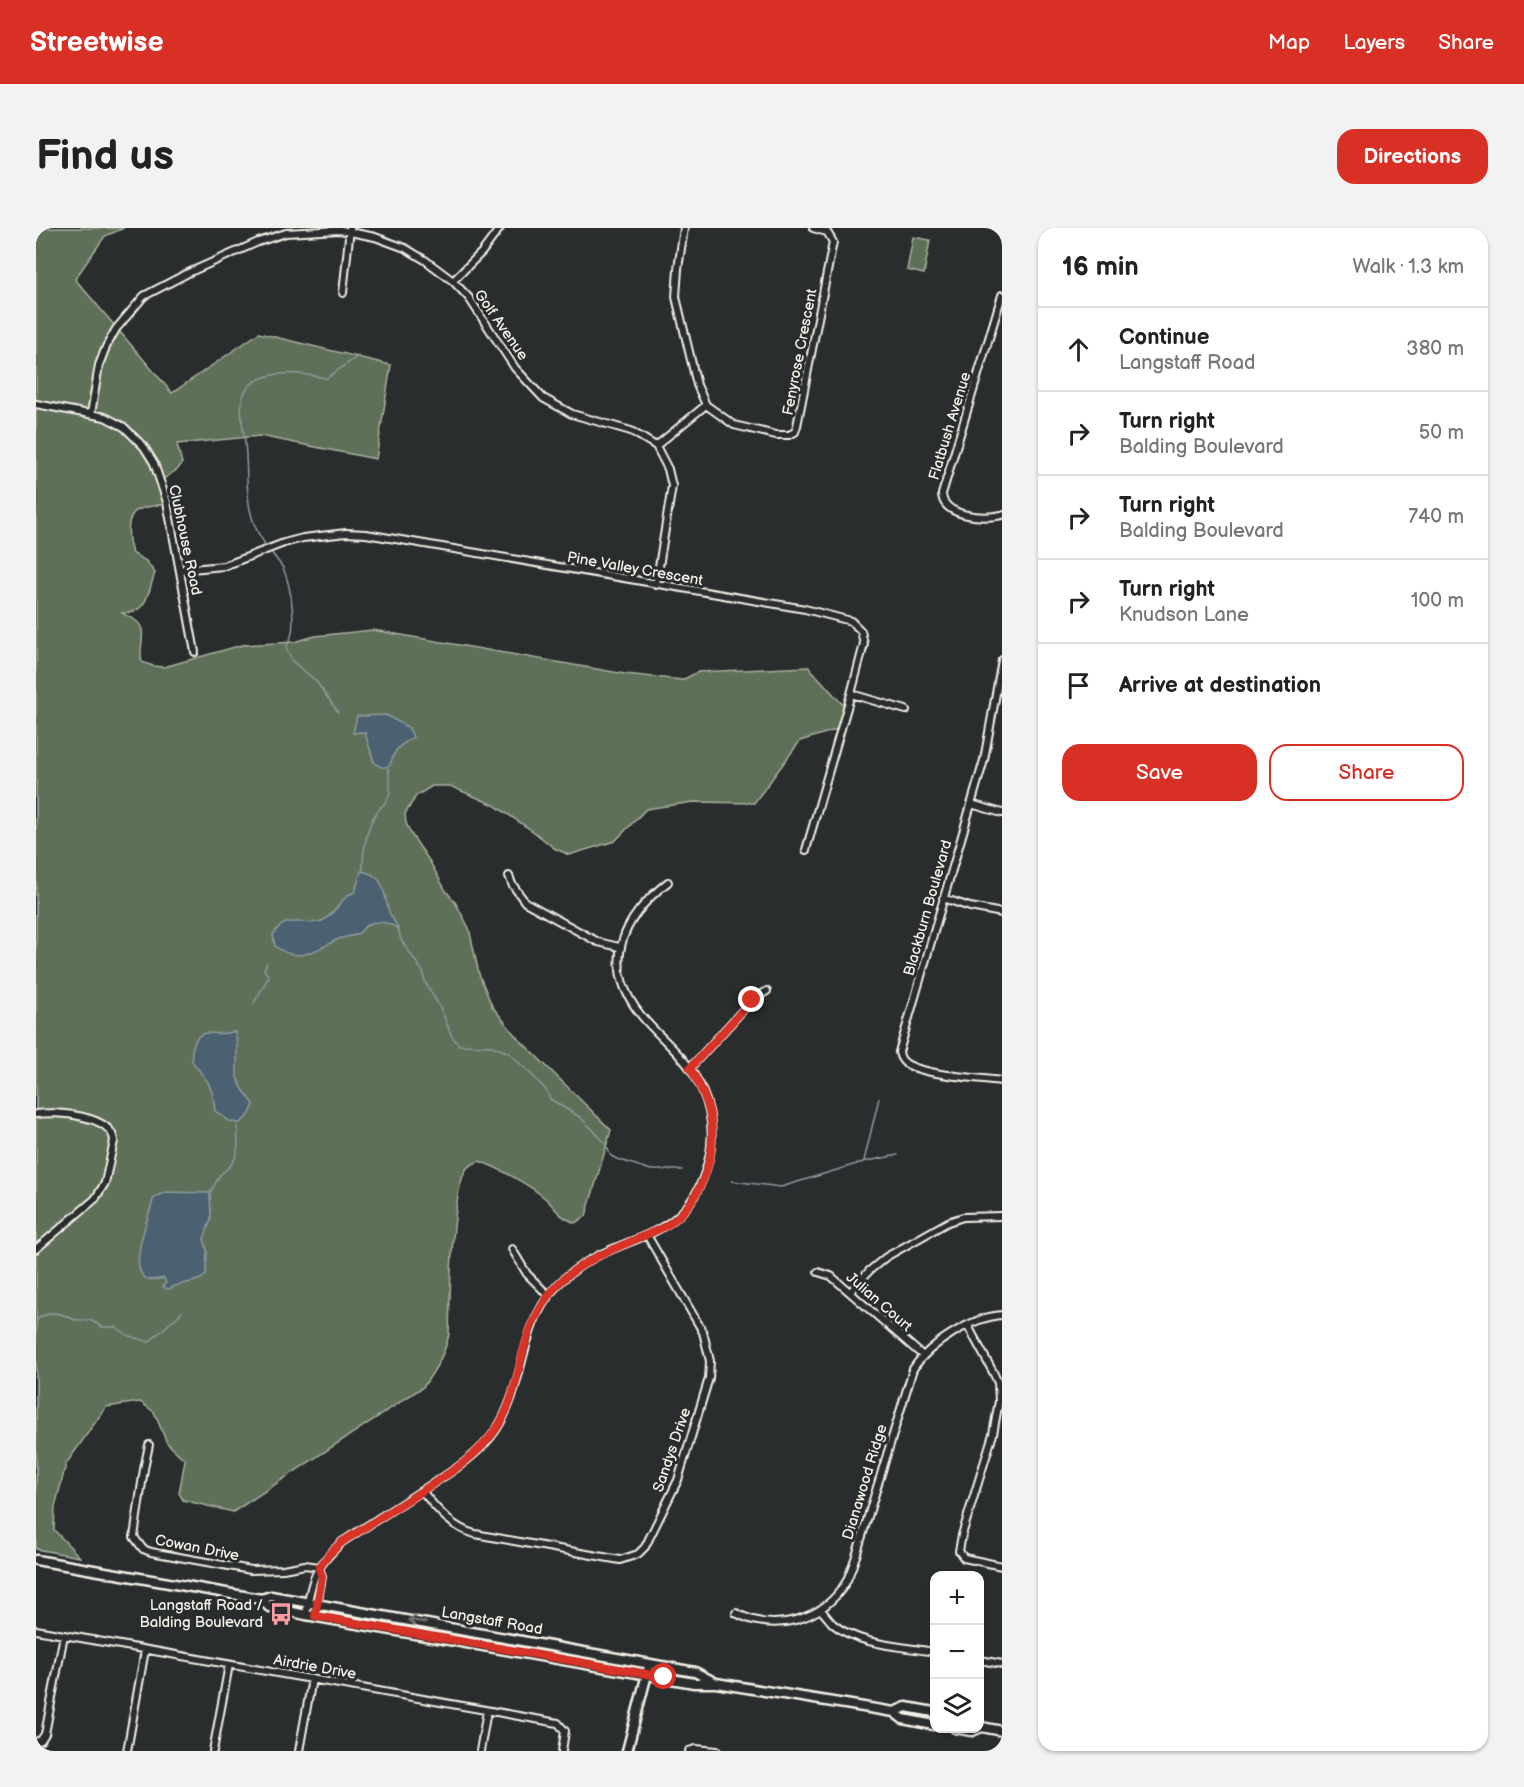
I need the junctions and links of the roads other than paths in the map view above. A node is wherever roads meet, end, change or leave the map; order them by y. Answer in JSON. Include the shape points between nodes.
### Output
{"nodes":[{"id":1,"x":500,"y":228,"type":"edge"},
{"id":2,"x":684,"y":228,"type":"edge"},
{"id":3,"x":813,"y":228,"type":"edge"},
{"id":4,"x":350,"y":230,"type":"edge"},
{"id":5,"x":453,"y":281,"type":"junction"},
{"id":6,"x":343,"y":293,"type":"dead end"},
{"id":7,"x":1002,"y":295,"type":"edge"},
{"id":8,"x":36,"y":404,"type":"edge"},
{"id":9,"x":706,"y":405,"type":"junction"},
{"id":10,"x":91,"y":414,"type":"junction"},
{"id":11,"x":656,"y":446,"type":"junction"},
{"id":12,"x":1002,"y":515,"type":"edge"},
{"id":13,"x":180,"y":570,"type":"junction"},
{"id":14,"x":657,"y":585,"type":"junction"},
{"id":15,"x":195,"y":652,"type":"dead end"},
{"id":16,"x":1002,"y":660,"type":"edge"},
{"id":17,"x":851,"y":694,"type":"junction"},
{"id":18,"x":906,"y":710,"type":"dead end"},
{"id":19,"x":993,"y":711,"type":"junction"},
{"id":20,"x":1001,"y":712,"type":"edge"},
{"id":21,"x":971,"y":804,"type":"junction"},
{"id":22,"x":1002,"y":813,"type":"edge"},
{"id":23,"x":806,"y":850,"type":"dead end"},
{"id":24,"x":509,"y":876,"type":"dead end"},
{"id":25,"x":668,"y":882,"type":"dead end"},
{"id":26,"x":944,"y":898,"type":"junction"},
{"id":27,"x":1002,"y":913,"type":"edge"},
{"id":28,"x":620,"y":947,"type":"junction"},
{"id":29,"x":767,"y":991,"type":"dead end"},
{"id":30,"x":690,"y":1068,"type":"junction"},
{"id":31,"x":1002,"y":1081,"type":"edge"},
{"id":32,"x":36,"y":1114,"type":"edge"},
{"id":33,"x":1002,"y":1216,"type":"edge"},
{"id":34,"x":646,"y":1235,"type":"junction"},
{"id":35,"x":36,"y":1249,"type":"edge"},
{"id":36,"x":512,"y":1250,"type":"dead end"},
{"id":37,"x":818,"y":1272,"type":"dead end"},
{"id":38,"x":851,"y":1291,"type":"junction"},
{"id":39,"x":548,"y":1294,"type":"junction"},
{"id":40,"x":1002,"y":1315,"type":"edge"},
{"id":41,"x":968,"y":1326,"type":"junction"},
{"id":42,"x":922,"y":1355,"type":"junction"},
{"id":43,"x":149,"y":1445,"type":"dead end"},
{"id":44,"x":422,"y":1491,"type":"junction"},
{"id":45,"x":36,"y":1560,"type":"edge"},
{"id":46,"x":1002,"y":1566,"type":"edge"},
{"id":47,"x":319,"y":1568,"type":"junction"},
{"id":48,"x":261,"y":1599,"type":"junction"},
{"id":49,"x":313,"y":1603,"type":"junction"},
{"id":50,"x":821,"y":1610,"type":"junction"},
{"id":51,"x":736,"y":1613,"type":"dead end"},
{"id":52,"x":311,"y":1615,"type":"junction"},
{"id":53,"x":36,"y":1630,"type":"edge"},
{"id":54,"x":64,"y":1635,"type":"junction"},
{"id":55,"x":145,"y":1650,"type":"junction"},
{"id":56,"x":930,"y":1651,"type":"edge"},
{"id":57,"x":984,"y":1661,"type":"edge"},
{"id":58,"x":650,"y":1664,"type":"junction"},
{"id":59,"x":1002,"y":1664,"type":"edge"},
{"id":60,"x":229,"y":1665,"type":"junction"},
{"id":61,"x":646,"y":1674,"type":"junction"},
{"id":62,"x":312,"y":1679,"type":"junction"},
{"id":63,"x":716,"y":1683,"type":"junction"},
{"id":64,"x":487,"y":1710,"type":"junction"},
{"id":65,"x":930,"y":1711,"type":"edge"},
{"id":66,"x":894,"y":1712,"type":"junction"},
{"id":67,"x":930,"y":1724,"type":"edge"},
{"id":68,"x":984,"y":1728,"type":"edge"},
{"id":69,"x":1002,"y":1731,"type":"edge"},
{"id":70,"x":36,"y":1742,"type":"edge"},
{"id":71,"x":127,"y":1751,"type":"edge"},
{"id":72,"x":213,"y":1751,"type":"edge"},
{"id":73,"x":299,"y":1751,"type":"edge"},
{"id":74,"x":480,"y":1751,"type":"edge"},
{"id":75,"x":562,"y":1751,"type":"edge"},
{"id":76,"x":627,"y":1751,"type":"edge"},
{"id":77,"x":690,"y":1751,"type":"edge"},
{"id":78,"x":717,"y":1751,"type":"edge"}],
"edges":[{"from":1,"to":5,"type":"street"},
{"from":2,"to":9,"type":"street","via":[[676,297],[697,385]]},
{"from":3,"to":9,"type":"street","name":"Fenyrose Crescent","via":[[827,232],[833,242],[795,432],[776,435],[734,425]]},
{"from":4,"to":5,"type":"street","name":"Golf Avenue","via":[[405,248]]},
{"from":4,"to":6,"type":"street"},
{"from":4,"to":10,"type":"street","name":"Golf Avenue","via":[[286,233],[188,273],[144,296],[116,328],[106,347]]},
{"from":5,"to":11,"type":"street","name":"Golf Avenue","via":[[469,298],[515,368],[543,398],[572,414],[631,431]]},
{"from":7,"to":12,"type":"street","name":"Flatbush Avenue","via":[[942,502],[948,509],[984,517]]},
{"from":8,"to":10,"type":"street","name":"Clubhouse Road"},
{"from":9,"to":11,"type":"street"},
{"from":10,"to":13,"type":"street","name":"Clubhouse Road","via":[[124,427],[154,463],[167,501]]},
{"from":11,"to":14,"type":"street","via":[[672,486]]},
{"from":13,"to":14,"type":"street","name":"Pine Valley Crescent","via":[[224,566],[284,543],[346,533]]},
{"from":13,"to":15,"type":"street","name":"Clubhouse Road"},
{"from":14,"to":17,"type":"street","name":"Pine Valley Crescent","via":[[805,609],[851,621],[861,631],[864,644]]},
{"from":16,"to":19,"type":"street","name":"Blackburn Boulevard"},
{"from":17,"to":18,"type":"street"},
{"from":17,"to":23,"type":"street","name":"Pine Valley Crescent"},
{"from":19,"to":20,"type":"street"},
{"from":19,"to":21,"type":"street","name":"Blackburn Boulevard"},
{"from":21,"to":22,"type":"street"},
{"from":21,"to":26,"type":"street","name":"Blackburn Boulevard"},
{"from":24,"to":28,"type":"street","via":[[525,902],[598,942]]},
{"from":25,"to":28,"type":"street","via":[[637,910]]},
{"from":26,"to":27,"type":"street"},
{"from":26,"to":31,"type":"street","name":"Blackburn Boulevard","via":[[909,1013],[900,1058],[930,1072]]},
{"from":28,"to":30,"type":"street","via":[[624,985],[633,1005]]},
{"from":29,"to":30,"type":"street","via":[[752,1000]]},
{"from":30,"to":34,"type":"street","via":[[711,1118],[713,1134],[708,1163],[700,1188],[688,1207],[676,1220]]},
{"from":32,"to":35,"type":"street","via":[[94,1120],[109,1128],[114,1141],[105,1183],[95,1199]]},
{"from":33,"to":38,"type":"street","via":[[963,1217],[948,1222],[886,1257]]},
{"from":34,"to":39,"type":"street","via":[[594,1257]]},
{"from":34,"to":44,"type":"street","name":"Sandys Drive","via":[[703,1332],[711,1370],[678,1480],[645,1547],[620,1560],[475,1534],[458,1528]]},
{"from":36,"to":39,"type":"street","via":[[527,1274]]},
{"from":37,"to":38,"type":"street","name":"Julian Court","via":[[831,1275]]},
{"from":38,"to":42,"type":"street","name":"Julian Court"},
{"from":39,"to":44,"type":"street","via":[[533,1322],[514,1391],[495,1430],[475,1453]]},
{"from":40,"to":41,"type":"street","name":"Dianawood Ridge"},
{"from":41,"to":42,"type":"street","name":"Dianawood Ridge"},
{"from":41,"to":46,"type":"street","via":[[998,1383],[999,1401],[959,1551],[964,1558]]},
{"from":42,"to":50,"type":"street","name":"Dianawood Ridge","via":[[907,1384],[851,1569],[833,1599]]},
{"from":43,"to":47,"type":"street","name":"Cowan Drive","via":[[135,1525],[136,1541],[143,1549],[251,1570],[305,1565]]},
{"from":44,"to":47,"type":"street","via":[[342,1542]]},
{"from":45,"to":48,"type":"main road","name":"Langstaff Road"},
{"from":47,"to":49,"type":"street","via":[[322,1577]]},
{"from":48,"to":49,"type":"main road","name":"Langstaff Road","via":[[271,1596]]},
{"from":48,"to":52,"type":"main road","name":"Langstaff Road","via":[[269,1606]]},
{"from":49,"to":52,"type":"street"},
{"from":58,"to":49,"type":"main road","name":"Langstaff Road","one_way":true},
{"from":50,"to":51,"type":"street","name":"Dianawood Ridge","via":[[779,1623],[747,1620]]},
{"from":50,"to":56,"type":"street","via":[[833,1624],[854,1636]]},
{"from":52,"to":61,"type":"main road","name":"Langstaff Road"},
{"from":53,"to":54,"type":"street","name":"Airdrie Drive"},
{"from":54,"to":55,"type":"street","name":"Airdrie Drive"},
{"from":54,"to":70,"type":"street","via":[[45,1734]]},
{"from":55,"to":60,"type":"street","name":"Airdrie Drive"},
{"from":55,"to":71,"type":"street"},
{"from":57,"to":59,"type":"street"},
{"from":58,"to":61,"type":"main road"},
{"from":58,"to":63,"type":"main road","name":"Langstaff Road","via":[[695,1672]]},
{"from":60,"to":62,"type":"street","name":"Airdrie Drive"},
{"from":60,"to":72,"type":"street"},
{"from":61,"to":63,"type":"main road","name":"Langstaff Road"},
{"from":61,"to":76,"type":"main road"},
{"from":62,"to":64,"type":"street","name":"Airdrie Drive"},
{"from":62,"to":73,"type":"street"},
{"from":63,"to":66,"type":"main road","name":"Langstaff Road"},
{"from":64,"to":74,"type":"street"},
{"from":64,"to":75,"type":"street","name":"Airdrie Drive","via":[[561,1725],[565,1731]]},
{"from":65,"to":66,"type":"main road","name":"Langstaff Road","via":[[906,1707]]},
{"from":66,"to":67,"type":"main road","name":"Langstaff Road","via":[[903,1719]]},
{"from":68,"to":69,"type":"main road"},
{"from":77,"to":78,"type":"street"}]}
